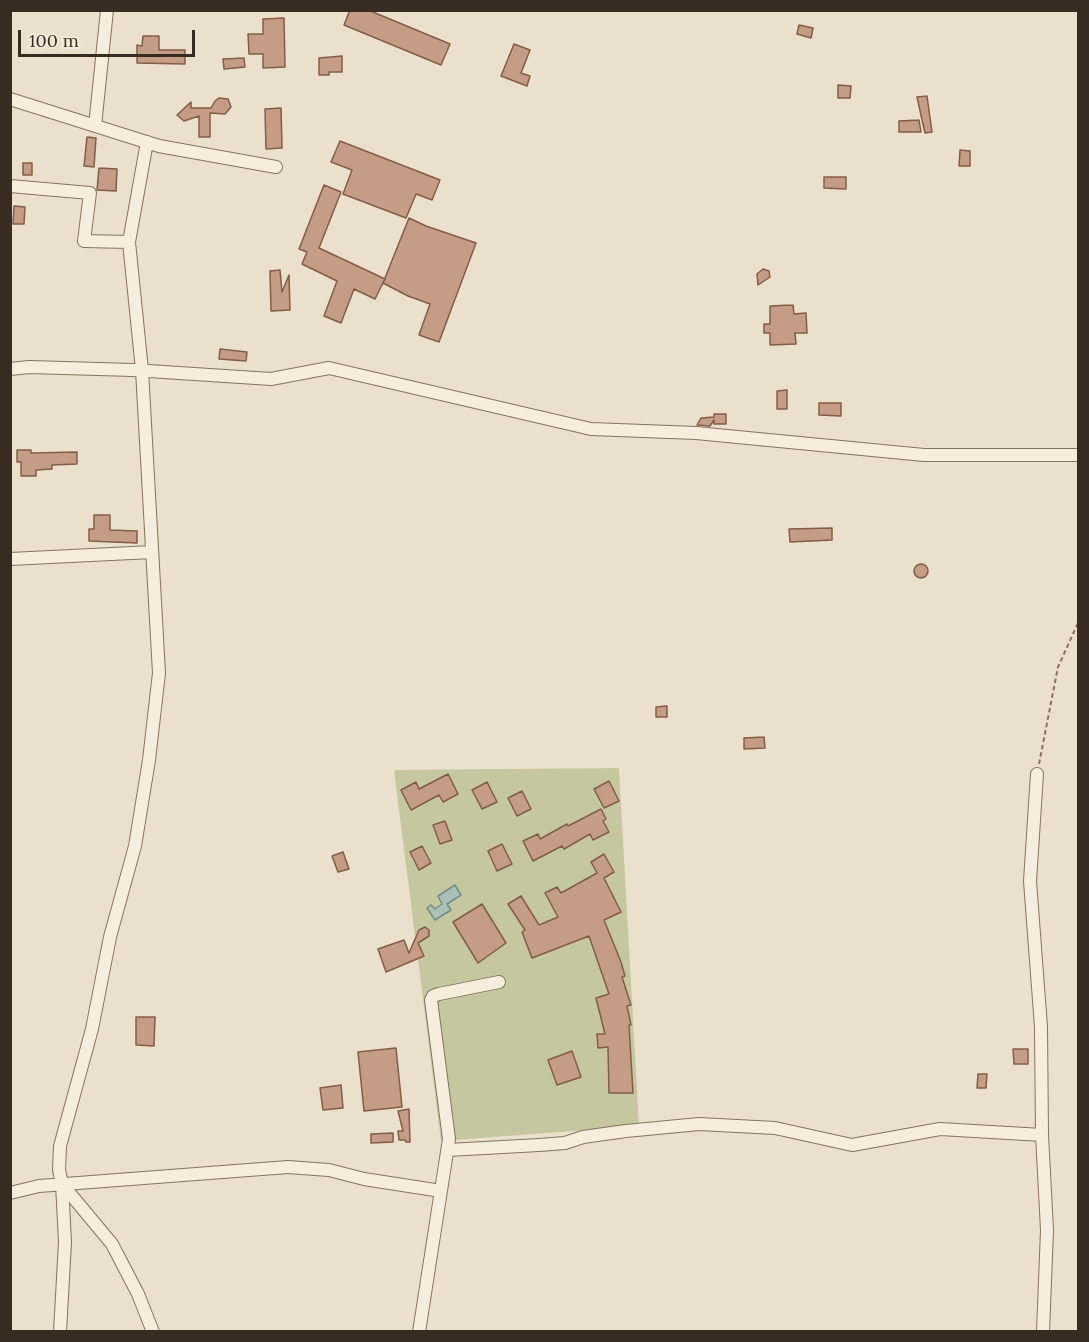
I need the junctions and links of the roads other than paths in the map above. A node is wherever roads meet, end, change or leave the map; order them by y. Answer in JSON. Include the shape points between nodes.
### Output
{"nodes":[{"id":1,"x":107,"y":10,"type":"edge"},
{"id":2,"x":10,"y":99,"type":"edge"},
{"id":3,"x":95,"y":126,"type":"junction"},
{"id":4,"x":147,"y":142,"type":"junction"},
{"id":5,"x":276,"y":167,"type":"dead end"},
{"id":6,"x":10,"y":186,"type":"edge"},
{"id":7,"x":129,"y":242,"type":"junction"},
{"id":8,"x":10,"y":369,"type":"edge"},
{"id":9,"x":142,"y":370,"type":"junction"},
{"id":10,"x":1078,"y":455,"type":"edge"},
{"id":11,"x":152,"y":552,"type":"junction"},
{"id":12,"x":10,"y":559,"type":"edge"},
{"id":13,"x":1037,"y":774,"type":"road end"},
{"id":14,"x":499,"y":982,"type":"dead end"},
{"id":15,"x":1041,"y":1135,"type":"junction"},
{"id":16,"x":448,"y":1150,"type":"junction"},
{"id":17,"x":62,"y":1184,"type":"junction"},
{"id":18,"x":441,"y":1191,"type":"junction"},
{"id":19,"x":10,"y":1193,"type":"edge"},
{"id":20,"x":60,"y":1332,"type":"edge"},
{"id":21,"x":153,"y":1332,"type":"edge"},
{"id":22,"x":419,"y":1332,"type":"edge"},
{"id":23,"x":1043,"y":1332,"type":"edge"}],
"edges":[{"from":1,"to":3,"type":"street"},
{"from":2,"to":3,"type":"street"},
{"from":3,"to":4,"type":"street"},
{"from":4,"to":5,"type":"street"},
{"from":4,"to":7,"type":"street"},
{"from":6,"to":7,"type":"street","via":[[90,193],[84,241]]},
{"from":7,"to":9,"type":"street"},
{"from":8,"to":9,"type":"street"},
{"from":9,"to":10,"type":"street","via":[[270,378],[329,368],[591,429],[696,433],[924,455]]},
{"from":9,"to":11,"type":"street"},
{"from":11,"to":12,"type":"street"},
{"from":11,"to":17,"type":"street","via":[[159,673],[149,760],[135,846],[60,1146]]},
{"from":13,"to":15,"type":"street","via":[[1030,881],[1041,1027]]},
{"from":14,"to":16,"type":"street","via":[[439,994],[431,1000],[450,1139]]},
{"from":15,"to":16,"type":"street","via":[[940,1129],[852,1145],[776,1128],[699,1124],[615,1132],[556,1143]]},
{"from":15,"to":23,"type":"street","via":[[1047,1230]]},
{"from":16,"to":18,"type":"street"},
{"from":17,"to":18,"type":"street","via":[[288,1167],[329,1170]]},
{"from":17,"to":19,"type":"street"},
{"from":17,"to":20,"type":"street","via":[[65,1242]]},
{"from":17,"to":21,"type":"street","via":[[112,1244]]},
{"from":18,"to":22,"type":"street"}]}
